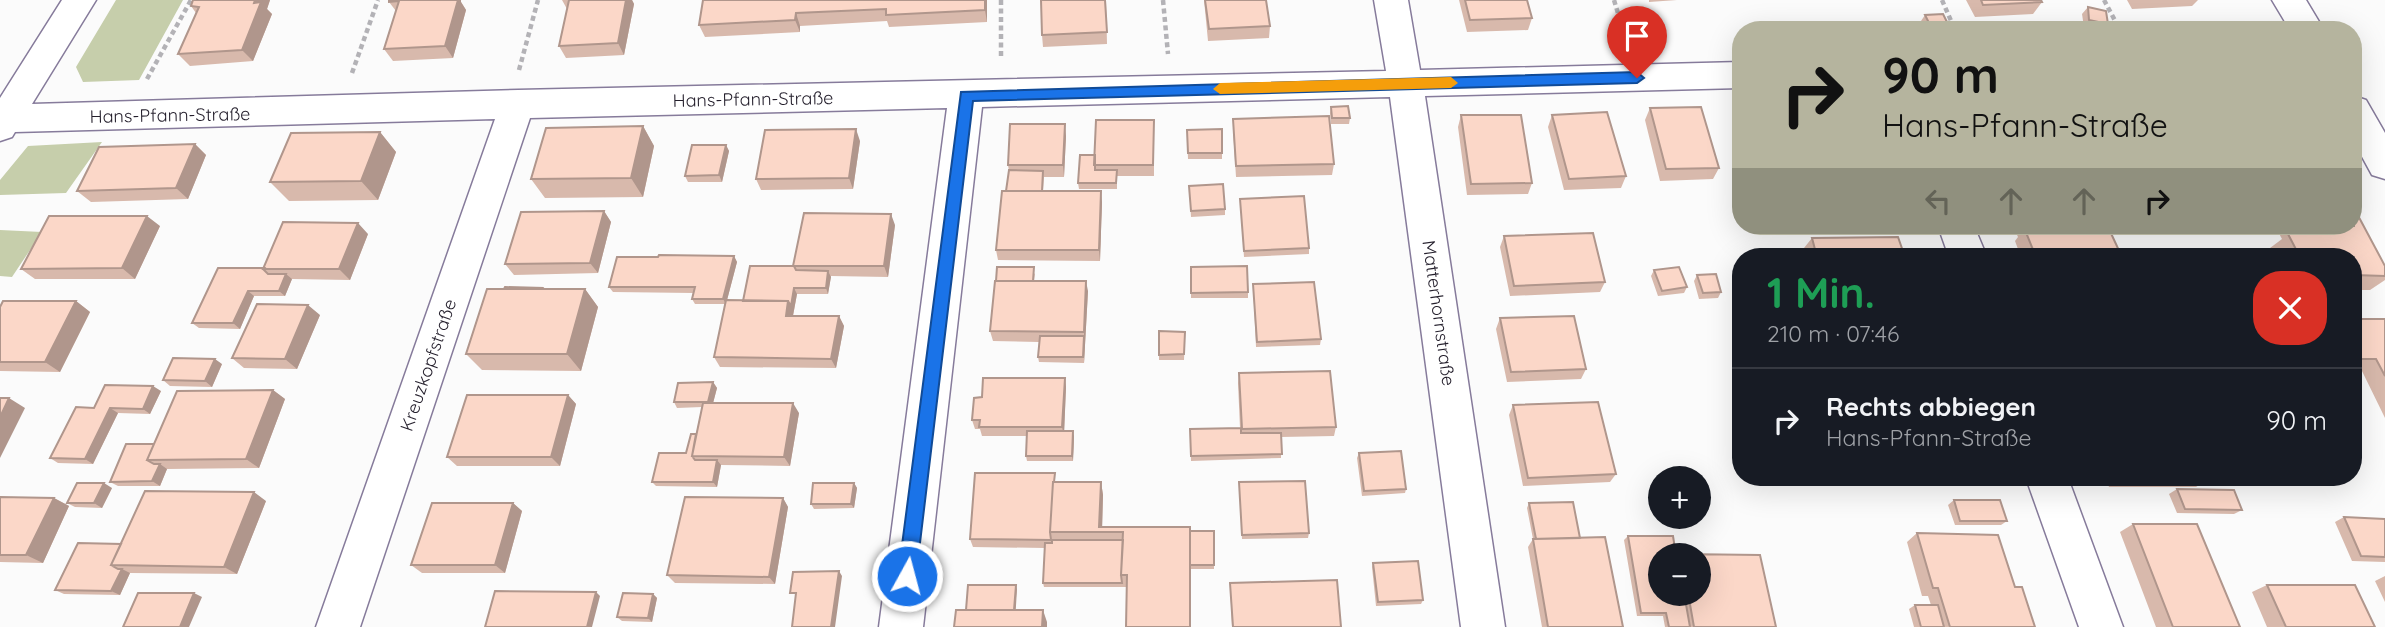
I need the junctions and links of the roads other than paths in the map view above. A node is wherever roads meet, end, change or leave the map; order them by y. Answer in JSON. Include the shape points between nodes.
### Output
{"nodes":[{"id":1,"x":79,"y":0,"type":"edge"},
{"id":2,"x":1391,"y":0,"type":"edge"},
{"id":3,"x":2289,"y":0,"type":"edge"},
{"id":4,"x":2302,"y":21,"type":"edge"},
{"id":5,"x":1732,"y":75,"type":"edge"},
{"id":6,"x":1406,"y":84,"type":"junction"},
{"id":7,"x":983,"y":95,"type":"junction"},
{"id":8,"x":512,"y":104,"type":"junction"},
{"id":9,"x":2,"y":122,"type":"edge"},
{"id":10,"x":2362,"y":124,"type":"edge"},
{"id":11,"x":2385,"y":165,"type":"edge"},
{"id":12,"x":2050,"y":486,"type":"edge"},
{"id":13,"x":338,"y":627,"type":"edge"},
{"id":14,"x":901,"y":627,"type":"edge"},
{"id":15,"x":1483,"y":627,"type":"edge"},
{"id":16,"x":2101,"y":627,"type":"edge"}],
"edges":[{"from":1,"to":9,"type":"street"},
{"from":2,"to":6,"type":"street","name":"Matterhornstraße"},
{"from":3,"to":4,"type":"street"},
{"from":5,"to":6,"type":"street","name":"Hans-Pfann-Straße"},
{"from":6,"to":7,"type":"street","name":"Hans-Pfann-Straße"},
{"from":6,"to":15,"type":"street","name":"Matterhornstraße"},
{"from":7,"to":8,"type":"street","name":"Hans-Pfann-Straße"},
{"from":7,"to":14,"type":"street"},
{"from":8,"to":9,"type":"street","name":"Hans-Pfann-Straße"},
{"from":8,"to":13,"type":"street","name":"Kreuzkopfstraße"},
{"from":10,"to":11,"type":"street"},
{"from":12,"to":16,"type":"street"}]}
